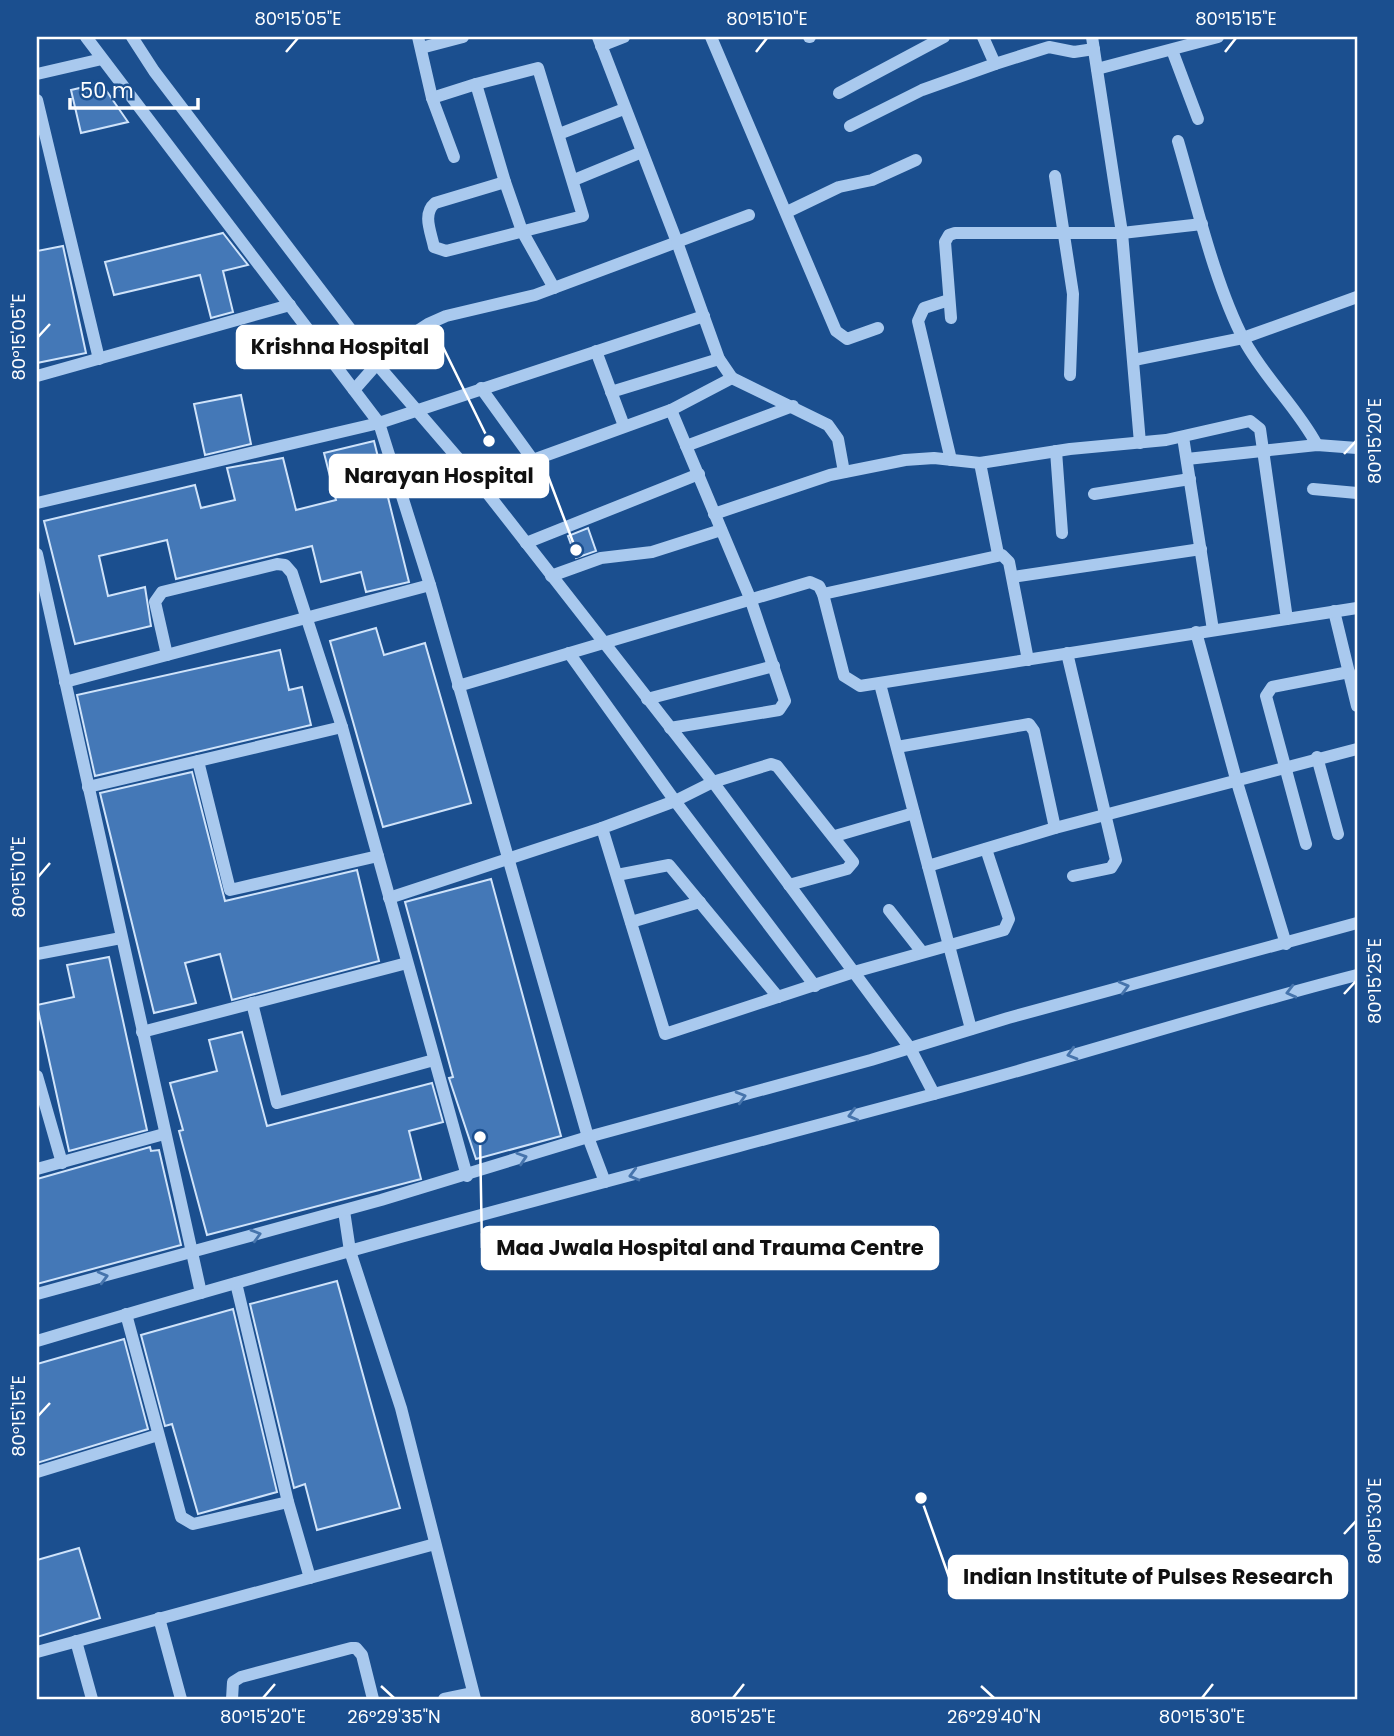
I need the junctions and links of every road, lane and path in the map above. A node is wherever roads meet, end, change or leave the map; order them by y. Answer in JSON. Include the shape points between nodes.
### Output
{"nodes":[{"id":1,"x":86,"y":37,"type":"edge"},
{"id":2,"x":132,"y":37,"type":"edge"},
{"id":3,"x":463,"y":37,"type":"edge"},
{"id":4,"x":624,"y":37,"type":"edge"},
{"id":5,"x":711,"y":37,"type":"edge"},
{"id":6,"x":944,"y":37,"type":"edge"},
{"id":7,"x":983,"y":37,"type":"edge"},
{"id":8,"x":1218,"y":37,"type":"edge"},
{"id":9,"x":600,"y":41,"type":"edge"},
{"id":10,"x":419,"y":42,"type":"edge"},
{"id":11,"x":1093,"y":43,"type":"edge"},
{"id":12,"x":1172,"y":50,"type":"junction"},
{"id":13,"x":102,"y":59,"type":"junction"},
{"id":14,"x":995,"y":64,"type":"junction"},
{"id":15,"x":1097,"y":69,"type":"junction"},
{"id":16,"x":37,"y":74,"type":"edge"},
{"id":17,"x":476,"y":84,"type":"junction"},
{"id":18,"x":839,"y":93,"type":"dead end"},
{"id":19,"x":432,"y":98,"type":"junction"},
{"id":20,"x":37,"y":100,"type":"edge"},
{"id":21,"x":624,"y":109,"type":"junction"},
{"id":22,"x":1198,"y":119,"type":"dead end"},
{"id":23,"x":850,"y":125,"type":"dead end"},
{"id":24,"x":559,"y":134,"type":"junction"},
{"id":25,"x":1178,"y":141,"type":"dead end"},
{"id":26,"x":642,"y":152,"type":"junction"},
{"id":27,"x":454,"y":158,"type":"dead end"},
{"id":28,"x":916,"y":160,"type":"dead end"},
{"id":29,"x":1055,"y":176,"type":"dead end"},
{"id":30,"x":573,"y":180,"type":"junction"},
{"id":31,"x":505,"y":182,"type":"junction"},
{"id":32,"x":787,"y":212,"type":"junction"},
{"id":33,"x":749,"y":215,"type":"dead end"},
{"id":34,"x":1202,"y":224,"type":"junction"},
{"id":35,"x":522,"y":231,"type":"junction"},
{"id":36,"x":1065,"y":233,"type":"junction"},
{"id":37,"x":1122,"y":233,"type":"junction"},
{"id":38,"x":677,"y":242,"type":"junction"},
{"id":39,"x":554,"y":288,"type":"junction"},
{"id":40,"x":1357,"y":297,"type":"edge"},
{"id":41,"x":949,"y":300,"type":"junction"},
{"id":42,"x":290,"y":305,"type":"junction"},
{"id":43,"x":704,"y":316,"type":"junction"},
{"id":44,"x":951,"y":318,"type":"dead end"},
{"id":45,"x":878,"y":328,"type":"dead end"},
{"id":46,"x":1243,"y":338,"type":"junction"},
{"id":47,"x":596,"y":351,"type":"junction"},
{"id":48,"x":99,"y":359,"type":"junction"},
{"id":49,"x":719,"y":359,"type":"junction"},
{"id":50,"x":1135,"y":360,"type":"junction"},
{"id":51,"x":376,"y":363,"type":"junction"},
{"id":52,"x":1070,"y":375,"type":"dead end"},
{"id":53,"x":37,"y":376,"type":"edge"},
{"id":54,"x":732,"y":378,"type":"junction"},
{"id":55,"x":481,"y":388,"type":"junction"},
{"id":56,"x":354,"y":390,"type":"junction"},
{"id":57,"x":611,"y":392,"type":"junction"},
{"id":58,"x":793,"y":406,"type":"junction"},
{"id":59,"x":414,"y":410,"type":"junction"},
{"id":60,"x":671,"y":410,"type":"junction"},
{"id":61,"x":379,"y":423,"type":"junction"},
{"id":62,"x":624,"y":426,"type":"junction"},
{"id":63,"x":1183,"y":437,"type":"junction"},
{"id":64,"x":1140,"y":443,"type":"junction"},
{"id":65,"x":1317,"y":445,"type":"junction"},
{"id":66,"x":686,"y":446,"type":"junction"},
{"id":67,"x":1357,"y":449,"type":"edge"},
{"id":68,"x":1263,"y":450,"type":"junction"},
{"id":69,"x":1056,"y":451,"type":"junction"},
{"id":70,"x":1187,"y":459,"type":"junction"},
{"id":71,"x":533,"y":460,"type":"junction"},
{"id":72,"x":951,"y":460,"type":"junction"},
{"id":73,"x":980,"y":463,"type":"junction"},
{"id":74,"x":844,"y":472,"type":"junction"},
{"id":75,"x":699,"y":474,"type":"junction"},
{"id":76,"x":1190,"y":479,"type":"junction"},
{"id":77,"x":481,"y":485,"type":"junction"},
{"id":78,"x":1313,"y":489,"type":"dead end"},
{"id":79,"x":1357,"y":493,"type":"edge"},
{"id":80,"x":1094,"y":494,"type":"dead end"},
{"id":81,"x":37,"y":503,"type":"edge"},
{"id":82,"x":714,"y":514,"type":"junction"},
{"id":83,"x":721,"y":530,"type":"junction"},
{"id":84,"x":1062,"y":533,"type":"dead end"},
{"id":85,"x":526,"y":543,"type":"junction"},
{"id":86,"x":1201,"y":549,"type":"junction"},
{"id":87,"x":37,"y":554,"type":"edge"},
{"id":88,"x":998,"y":554,"type":"junction"},
{"id":89,"x":551,"y":576,"type":"junction"},
{"id":90,"x":1013,"y":577,"type":"junction"},
{"id":91,"x":430,"y":585,"type":"junction"},
{"id":92,"x":823,"y":594,"type":"junction"},
{"id":93,"x":750,"y":598,"type":"junction"},
{"id":94,"x":42,"y":608,"type":"edge"},
{"id":95,"x":1357,"y":608,"type":"edge"},
{"id":96,"x":1334,"y":611,"type":"junction"},
{"id":97,"x":1287,"y":619,"type":"junction"},
{"id":98,"x":306,"y":620,"type":"junction"},
{"id":99,"x":1213,"y":630,"type":"junction"},
{"id":100,"x":1196,"y":632,"type":"junction"},
{"id":101,"x":603,"y":642,"type":"junction"},
{"id":102,"x":569,"y":653,"type":"junction"},
{"id":103,"x":1067,"y":653,"type":"junction"},
{"id":104,"x":167,"y":655,"type":"junction"},
{"id":105,"x":1028,"y":660,"type":"junction"},
{"id":106,"x":774,"y":666,"type":"junction"},
{"id":107,"x":1349,"y":672,"type":"junction"},
{"id":108,"x":65,"y":682,"type":"junction"},
{"id":109,"x":880,"y":684,"type":"junction"},
{"id":110,"x":458,"y":686,"type":"junction"},
{"id":111,"x":647,"y":699,"type":"junction"},
{"id":112,"x":1357,"y":706,"type":"edge"},
{"id":113,"x":342,"y":727,"type":"junction"},
{"id":114,"x":670,"y":727,"type":"junction"},
{"id":115,"x":897,"y":747,"type":"junction"},
{"id":116,"x":1357,"y":749,"type":"edge"},
{"id":117,"x":1317,"y":757,"type":"junction"},
{"id":118,"x":198,"y":761,"type":"junction"},
{"id":119,"x":1284,"y":766,"type":"junction"},
{"id":120,"x":1236,"y":779,"type":"junction"},
{"id":121,"x":713,"y":782,"type":"junction"},
{"id":122,"x":88,"y":787,"type":"junction"},
{"id":123,"x":675,"y":801,"type":"junction"},
{"id":124,"x":914,"y":813,"type":"junction"},
{"id":125,"x":1105,"y":816,"type":"junction"},
{"id":126,"x":602,"y":828,"type":"junction"},
{"id":127,"x":1055,"y":828,"type":"junction"},
{"id":128,"x":1338,"y":834,"type":"dead end"},
{"id":129,"x":835,"y":836,"type":"junction"},
{"id":130,"x":1306,"y":844,"type":"dead end"},
{"id":131,"x":986,"y":849,"type":"junction"},
{"id":132,"x":378,"y":856,"type":"junction"},
{"id":133,"x":509,"y":857,"type":"junction"},
{"id":134,"x":928,"y":866,"type":"junction"},
{"id":135,"x":617,"y":875,"type":"junction"},
{"id":136,"x":1073,"y":876,"type":"dead end"},
{"id":137,"x":789,"y":885,"type":"junction"},
{"id":138,"x":389,"y":898,"type":"junction"},
{"id":139,"x":700,"y":902,"type":"junction"},
{"id":140,"x":889,"y":910,"type":"dead end"},
{"id":141,"x":631,"y":922,"type":"junction"},
{"id":142,"x":1357,"y":923,"type":"edge"},
{"id":143,"x":121,"y":938,"type":"junction"},
{"id":144,"x":949,"y":944,"type":"junction"},
{"id":145,"x":1286,"y":944,"type":"junction"},
{"id":146,"x":922,"y":952,"type":"junction"},
{"id":147,"x":37,"y":954,"type":"edge"},
{"id":148,"x":407,"y":963,"type":"junction"},
{"id":149,"x":854,"y":972,"type":"junction"},
{"id":150,"x":1357,"y":975,"type":"edge"},
{"id":151,"x":815,"y":986,"type":"junction"},
{"id":152,"x":778,"y":997,"type":"junction"},
{"id":153,"x":252,"y":1003,"type":"junction"},
{"id":154,"x":971,"y":1029,"type":"junction"},
{"id":155,"x":142,"y":1032,"type":"junction"},
{"id":156,"x":910,"y":1048,"type":"junction"},
{"id":157,"x":435,"y":1060,"type":"junction"},
{"id":158,"x":37,"y":1076,"type":"edge"},
{"id":159,"x":934,"y":1094,"type":"junction"},
{"id":160,"x":164,"y":1134,"type":"junction"},
{"id":161,"x":588,"y":1137,"type":"junction"},
{"id":162,"x":62,"y":1163,"type":"junction"},
{"id":163,"x":37,"y":1169,"type":"edge"},
{"id":164,"x":467,"y":1176,"type":"junction"},
{"id":165,"x":605,"y":1182,"type":"junction"},
{"id":166,"x":344,"y":1211,"type":"junction"},
{"id":167,"x":350,"y":1251,"type":"junction"},
{"id":168,"x":191,"y":1254,"type":"junction"},
{"id":169,"x":236,"y":1283,"type":"junction"},
{"id":170,"x":201,"y":1293,"type":"junction"},
{"id":171,"x":37,"y":1294,"type":"edge"},
{"id":172,"x":126,"y":1314,"type":"junction"},
{"id":173,"x":37,"y":1341,"type":"edge"},
{"id":174,"x":158,"y":1435,"type":"junction"},
{"id":175,"x":37,"y":1472,"type":"edge"},
{"id":176,"x":288,"y":1502,"type":"junction"},
{"id":177,"x":435,"y":1544,"type":"junction"},
{"id":178,"x":310,"y":1578,"type":"junction"},
{"id":179,"x":159,"y":1618,"type":"junction"},
{"id":180,"x":76,"y":1641,"type":"junction"},
{"id":181,"x":37,"y":1653,"type":"edge"},
{"id":182,"x":474,"y":1696,"type":"edge"},
{"id":183,"x":92,"y":1699,"type":"edge"},
{"id":184,"x":181,"y":1699,"type":"edge"},
{"id":185,"x":232,"y":1699,"type":"edge"},
{"id":186,"x":373,"y":1699,"type":"edge"},
{"id":187,"x":444,"y":1699,"type":"edge"}],
"edges":[{"from":1,"to":13,"type":"street"},
{"from":2,"to":51,"type":"street"},
{"from":3,"to":10,"type":"street"},
{"from":4,"to":9,"type":"street"},
{"from":5,"to":32,"type":"street"},
{"from":6,"to":18,"type":"street"},
{"from":7,"to":14,"type":"street"},
{"from":8,"to":12,"type":"street"},
{"from":9,"to":21,"type":"street"},
{"from":10,"to":19,"type":"street"},
{"from":11,"to":14,"type":"street","via":[[1074,52],[1049,47]]},
{"from":11,"to":15,"type":"street"},
{"from":12,"to":15,"type":"street"},
{"from":12,"to":22,"type":"street"},
{"from":13,"to":16,"type":"street"},
{"from":13,"to":42,"type":"street"},
{"from":14,"to":23,"type":"street","via":[[922,90]]},
{"from":15,"to":37,"type":"street"},
{"from":17,"to":19,"type":"street"},
{"from":17,"to":24,"type":"street","via":[[538,68]]},
{"from":17,"to":31,"type":"street"},
{"from":19,"to":27,"type":"street"},
{"from":20,"to":48,"type":"street"},
{"from":21,"to":24,"type":"street"},
{"from":21,"to":26,"type":"street"},
{"from":24,"to":30,"type":"street"},
{"from":25,"to":34,"type":"street"},
{"from":26,"to":30,"type":"street"},
{"from":26,"to":38,"type":"street"},
{"from":28,"to":32,"type":"street","via":[[872,180],[839,187]]},
{"from":29,"to":36,"type":"street"},
{"from":30,"to":35,"type":"street","via":[[583,216]]},
{"from":31,"to":35,"type":"street"},
{"from":31,"to":35,"type":"street","via":[[435,203],[427,214],[434,247],[446,251]]},
{"from":32,"to":45,"type":"street","via":[[840,337],[847,339]]},
{"from":33,"to":38,"type":"street"},
{"from":34,"to":37,"type":"street"},
{"from":34,"to":46,"type":"street"},
{"from":35,"to":39,"type":"street"},
{"from":36,"to":37,"type":"street"},
{"from":36,"to":41,"type":"street","via":[[949,235],[945,242]]},
{"from":36,"to":52,"type":"street","via":[[1073,294]]},
{"from":37,"to":50,"type":"street"},
{"from":38,"to":39,"type":"street"},
{"from":38,"to":43,"type":"street"},
{"from":39,"to":51,"type":"street","via":[[446,316],[413,333]]},
{"from":40,"to":46,"type":"street"},
{"from":41,"to":44,"type":"street"},
{"from":41,"to":72,"type":"street","via":[[925,308],[918,321]]},
{"from":42,"to":48,"type":"street"},
{"from":42,"to":56,"type":"street"},
{"from":43,"to":47,"type":"street"},
{"from":43,"to":49,"type":"street"},
{"from":46,"to":50,"type":"street"},
{"from":46,"to":65,"type":"street","via":[[1267,378],[1298,411]]},
{"from":47,"to":55,"type":"street"},
{"from":47,"to":57,"type":"street"},
{"from":48,"to":53,"type":"street"},
{"from":49,"to":54,"type":"street"},
{"from":49,"to":57,"type":"street"},
{"from":50,"to":64,"type":"street"},
{"from":51,"to":56,"type":"street"},
{"from":51,"to":59,"type":"street"},
{"from":54,"to":58,"type":"street"},
{"from":54,"to":60,"type":"street"},
{"from":55,"to":59,"type":"street"},
{"from":55,"to":71,"type":"street"},
{"from":56,"to":61,"type":"street"},
{"from":57,"to":62,"type":"street"},
{"from":58,"to":66,"type":"street"},
{"from":58,"to":74,"type":"street","via":[[834,431]]},
{"from":59,"to":61,"type":"street"},
{"from":59,"to":77,"type":"street"},
{"from":60,"to":62,"type":"street"},
{"from":60,"to":66,"type":"street"},
{"from":61,"to":81,"type":"street"},
{"from":61,"to":91,"type":"street"},
{"from":62,"to":71,"type":"street"},
{"from":63,"to":64,"type":"street"},
{"from":63,"to":68,"type":"street","via":[[1250,421],[1260,429]]},
{"from":63,"to":70,"type":"street"},
{"from":64,"to":69,"type":"street"},
{"from":65,"to":67,"type":"street"},
{"from":65,"to":68,"type":"street"},
{"from":66,"to":75,"type":"street"},
{"from":68,"to":70,"type":"street"},
{"from":68,"to":97,"type":"street"},
{"from":69,"to":73,"type":"street"},
{"from":69,"to":84,"type":"street"},
{"from":70,"to":76,"type":"street"},
{"from":71,"to":77,"type":"street"},
{"from":72,"to":73,"type":"street"},
{"from":72,"to":74,"type":"street","via":[[918,459]]},
{"from":73,"to":88,"type":"street"},
{"from":74,"to":82,"type":"street"},
{"from":75,"to":82,"type":"street"},
{"from":75,"to":85,"type":"street"},
{"from":76,"to":80,"type":"street"},
{"from":76,"to":86,"type":"street"},
{"from":77,"to":85,"type":"street"},
{"from":78,"to":79,"type":"street"},
{"from":82,"to":83,"type":"street"},
{"from":83,"to":89,"type":"street","via":[[652,552],[601,558]]},
{"from":83,"to":93,"type":"street"},
{"from":85,"to":89,"type":"street"},
{"from":86,"to":90,"type":"street"},
{"from":86,"to":99,"type":"street"},
{"from":87,"to":94,"type":"street"},
{"from":88,"to":90,"type":"street","via":[[1009,562]]},
{"from":88,"to":92,"type":"street"},
{"from":89,"to":101,"type":"street"},
{"from":90,"to":105,"type":"street"},
{"from":91,"to":98,"type":"street"},
{"from":91,"to":110,"type":"street"},
{"from":92,"to":93,"type":"street","via":[[810,582]]},
{"from":92,"to":109,"type":"street","via":[[844,676],[860,686]]},
{"from":93,"to":101,"type":"street"},
{"from":93,"to":106,"type":"street"},
{"from":94,"to":108,"type":"street"},
{"from":95,"to":96,"type":"street"},
{"from":96,"to":97,"type":"street"},
{"from":96,"to":107,"type":"street"},
{"from":97,"to":99,"type":"street"},
{"from":98,"to":104,"type":"street"},
{"from":98,"to":104,"type":"street","via":[[292,573],[285,565],[162,592],[155,602]]},
{"from":98,"to":113,"type":"street"},
{"from":99,"to":100,"type":"street"},
{"from":100,"to":103,"type":"street"},
{"from":100,"to":120,"type":"street"},
{"from":101,"to":102,"type":"street"},
{"from":101,"to":111,"type":"street"},
{"from":102,"to":110,"type":"street"},
{"from":102,"to":123,"type":"street"},
{"from":103,"to":105,"type":"street"},
{"from":103,"to":125,"type":"street"},
{"from":104,"to":108,"type":"street"},
{"from":105,"to":109,"type":"street"},
{"from":106,"to":111,"type":"street"},
{"from":106,"to":114,"type":"street","via":[[785,701],[779,710]]},
{"from":107,"to":112,"type":"street"},
{"from":107,"to":119,"type":"street","via":[[1268,691]]},
{"from":108,"to":122,"type":"street"},
{"from":109,"to":115,"type":"street"},
{"from":110,"to":133,"type":"street"},
{"from":111,"to":114,"type":"street"},
{"from":113,"to":118,"type":"street"},
{"from":113,"to":132,"type":"street"},
{"from":114,"to":121,"type":"street"},
{"from":115,"to":124,"type":"street"},
{"from":115,"to":127,"type":"street","via":[[1029,724]]},
{"from":116,"to":117,"type":"street"},
{"from":117,"to":119,"type":"street"},
{"from":117,"to":128,"type":"street"},
{"from":118,"to":122,"type":"street"},
{"from":118,"to":132,"type":"street","via":[[230,890]]},
{"from":119,"to":120,"type":"street"},
{"from":119,"to":130,"type":"street"},
{"from":120,"to":125,"type":"street"},
{"from":120,"to":145,"type":"street"},
{"from":121,"to":123,"type":"street"},
{"from":121,"to":129,"type":"street","via":[[771,764]]},
{"from":121,"to":137,"type":"street"},
{"from":122,"to":143,"type":"street"},
{"from":123,"to":126,"type":"street"},
{"from":123,"to":151,"type":"street"},
{"from":124,"to":129,"type":"street"},
{"from":124,"to":134,"type":"street"},
{"from":125,"to":127,"type":"street"},
{"from":125,"to":136,"type":"street","via":[[1115,864]]},
{"from":126,"to":133,"type":"street"},
{"from":126,"to":135,"type":"street"},
{"from":127,"to":131,"type":"street"},
{"from":129,"to":137,"type":"street","via":[[851,857],[851,866]]},
{"from":131,"to":134,"type":"street"},
{"from":131,"to":144,"type":"street","via":[[1009,925]]},
{"from":132,"to":138,"type":"street"},
{"from":133,"to":138,"type":"street"},
{"from":133,"to":161,"type":"street"},
{"from":134,"to":144,"type":"street"},
{"from":135,"to":139,"type":"street","via":[[669,865]]},
{"from":135,"to":141,"type":"street"},
{"from":137,"to":149,"type":"street"},
{"from":138,"to":148,"type":"street"},
{"from":139,"to":141,"type":"street"},
{"from":139,"to":152,"type":"street"},
{"from":140,"to":146,"type":"street"},
{"from":141,"to":152,"type":"street","via":[[665,1034]]},
{"from":142,"to":145,"type":"street"},
{"from":143,"to":147,"type":"street"},
{"from":143,"to":155,"type":"street"},
{"from":144,"to":146,"type":"street"},
{"from":144,"to":154,"type":"street"},
{"from":154,"to":145,"type":"street","one_way":true},
{"from":146,"to":149,"type":"street"},
{"from":148,"to":153,"type":"street"},
{"from":148,"to":157,"type":"street"},
{"from":149,"to":151,"type":"street"},
{"from":149,"to":156,"type":"street"},
{"from":150,"to":159,"type":"street","one_way":true},
{"from":151,"to":152,"type":"street"},
{"from":153,"to":155,"type":"street"},
{"from":153,"to":157,"type":"street","via":[[277,1103]]},
{"from":154,"to":156,"type":"street"},
{"from":155,"to":160,"type":"street"},
{"from":156,"to":159,"type":"street"},
{"from":161,"to":156,"type":"street","one_way":true},
{"from":157,"to":164,"type":"street"},
{"from":158,"to":162,"type":"street"},
{"from":159,"to":165,"type":"street","one_way":true},
{"from":160,"to":162,"type":"street"},
{"from":160,"to":168,"type":"street"},
{"from":164,"to":161,"type":"street","one_way":true},
{"from":161,"to":165,"type":"street"},
{"from":162,"to":163,"type":"street"},
{"from":164,"to":166,"type":"street"},
{"from":165,"to":167,"type":"street"},
{"from":166,"to":167,"type":"street"},
{"from":168,"to":166,"type":"street","one_way":true},
{"from":167,"to":169,"type":"street"},
{"from":167,"to":177,"type":"street","via":[[401,1408]]},
{"from":168,"to":170,"type":"street"},
{"from":171,"to":168,"type":"street","one_way":true},
{"from":169,"to":170,"type":"street"},
{"from":169,"to":176,"type":"street"},
{"from":170,"to":172,"type":"street"},
{"from":172,"to":173,"type":"street"},
{"from":172,"to":174,"type":"street"},
{"from":174,"to":175,"type":"street"},
{"from":174,"to":176,"type":"street","via":[[186,1523]]},
{"from":176,"to":178,"type":"street"},
{"from":177,"to":178,"type":"street"},
{"from":177,"to":182,"type":"street"},
{"from":178,"to":179,"type":"street"},
{"from":179,"to":180,"type":"street"},
{"from":179,"to":184,"type":"street"},
{"from":180,"to":181,"type":"street"},
{"from":180,"to":183,"type":"street"},
{"from":182,"to":187,"type":"street"},
{"from":185,"to":186,"type":"street","via":[[233,1682],[240,1677],[356,1648]]}]}
